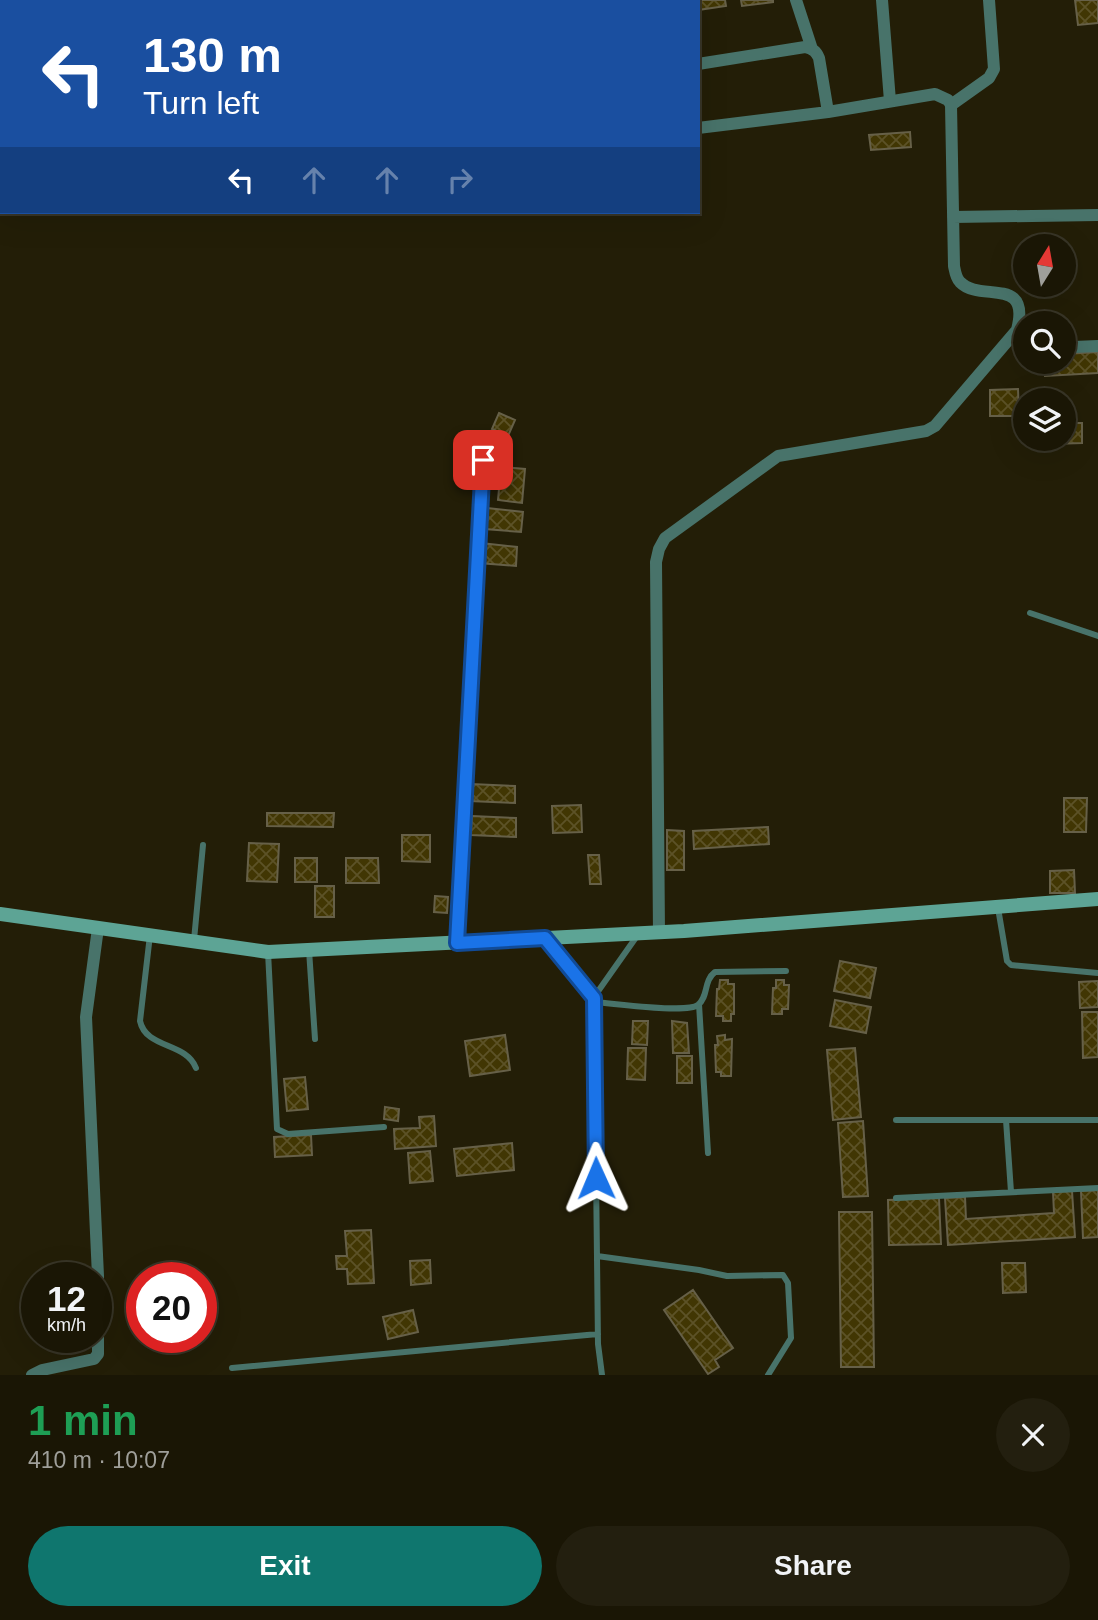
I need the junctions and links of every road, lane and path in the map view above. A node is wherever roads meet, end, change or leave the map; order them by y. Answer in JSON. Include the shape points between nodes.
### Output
{"nodes":[{"id":1,"x":796,"y":0,"type":"edge"},
{"id":2,"x":882,"y":0,"type":"edge"},
{"id":3,"x":989,"y":0,"type":"edge"},
{"id":4,"x":812,"y":49,"type":"junction"},
{"id":5,"x":700,"y":64,"type":"edge"},
{"id":6,"x":890,"y":101,"type":"junction"},
{"id":7,"x":951,"y":105,"type":"junction"},
{"id":8,"x":828,"y":112,"type":"junction"},
{"id":9,"x":700,"y":128,"type":"edge"},
{"id":10,"x":1098,"y":215,"type":"edge"},
{"id":11,"x":953,"y":217,"type":"junction"},
{"id":12,"x":1020,"y":311,"type":"edge"},
{"id":13,"x":1013,"y":335,"type":"edge"},
{"id":14,"x":1098,"y":346,"type":"edge"},
{"id":15,"x":1076,"y":347,"type":"edge"},
{"id":16,"x":483,"y":460,"type":"dead end"},
{"id":17,"x":1030,"y":613,"type":"dead end"},
{"id":18,"x":1098,"y":636,"type":"edge"},
{"id":19,"x":202,"y":845,"type":"dead end"},
{"id":20,"x":1098,"y":899,"type":"edge"},
{"id":21,"x":998,"y":906,"type":"junction"},
{"id":22,"x":0,"y":914,"type":"edge"},
{"id":23,"x":98,"y":928,"type":"junction"},
{"id":24,"x":659,"y":933,"type":"junction"},
{"id":25,"x":639,"y":934,"type":"junction"},
{"id":26,"x":150,"y":935,"type":"junction"},
{"id":27,"x":545,"y":938,"type":"junction"},
{"id":28,"x":193,"y":942,"type":"junction"},
{"id":29,"x":457,"y":943,"type":"junction"},
{"id":30,"x":309,"y":950,"type":"junction"},
{"id":31,"x":268,"y":952,"type":"junction"},
{"id":32,"x":786,"y":971,"type":"dead end"},
{"id":33,"x":1098,"y":973,"type":"edge"},
{"id":34,"x":594,"y":1000,"type":"junction"},
{"id":35,"x":699,"y":1004,"type":"junction"},
{"id":36,"x":315,"y":1039,"type":"dead end"},
{"id":37,"x":197,"y":1068,"type":"dead end"},
{"id":38,"x":896,"y":1120,"type":"dead end"},
{"id":39,"x":1006,"y":1121,"type":"junction"},
{"id":40,"x":1098,"y":1121,"type":"edge"},
{"id":41,"x":384,"y":1126,"type":"dead end"},
{"id":42,"x":708,"y":1153,"type":"dead end"},
{"id":43,"x":1098,"y":1188,"type":"edge"},
{"id":44,"x":1011,"y":1192,"type":"junction"},
{"id":45,"x":896,"y":1198,"type":"dead end"},
{"id":46,"x":597,"y":1256,"type":"junction"},
{"id":47,"x":598,"y":1334,"type":"junction"},
{"id":48,"x":232,"y":1368,"type":"dead end"},
{"id":49,"x":32,"y":1375,"type":"edge"},
{"id":50,"x":601,"y":1375,"type":"edge"},
{"id":51,"x":768,"y":1375,"type":"edge"}],
"edges":[{"from":1,"to":4,"type":"street"},
{"from":2,"to":6,"type":"street"},
{"from":3,"to":7,"type":"street","via":[[995,69]]},
{"from":4,"to":5,"type":"street"},
{"from":4,"to":8,"type":"street","via":[[819,58]]},
{"from":6,"to":7,"type":"street","via":[[935,94]]},
{"from":6,"to":8,"type":"street"},
{"from":7,"to":11,"type":"street"},
{"from":8,"to":9,"type":"street"},
{"from":10,"to":11,"type":"street"},
{"from":11,"to":12,"type":"street","via":[[954,266],[959,282],[1012,298]]},
{"from":13,"to":24,"type":"street","via":[[935,426],[778,456],[665,538],[656,562]]},
{"from":14,"to":15,"type":"street"},
{"from":16,"to":29,"type":"street"},
{"from":17,"to":18,"type":"lane"},
{"from":19,"to":28,"type":"lane"},
{"from":20,"to":21,"type":"main road"},
{"from":21,"to":24,"type":"main road"},
{"from":21,"to":33,"type":"lane","via":[[1011,965]]},
{"from":22,"to":23,"type":"main road"},
{"from":23,"to":26,"type":"main road"},
{"from":23,"to":49,"type":"street","via":[[86,1017],[98,1354],[94,1359]]},
{"from":24,"to":25,"type":"main road"},
{"from":25,"to":27,"type":"main road"},
{"from":25,"to":34,"type":"lane"},
{"from":26,"to":28,"type":"main road"},
{"from":26,"to":37,"type":"lane","via":[[139,1021],[147,1035],[190,1055]]},
{"from":27,"to":29,"type":"main road"},
{"from":27,"to":34,"type":"lane"},
{"from":28,"to":31,"type":"main road"},
{"from":29,"to":30,"type":"main road"},
{"from":30,"to":31,"type":"main road"},
{"from":30,"to":36,"type":"lane"},
{"from":31,"to":41,"type":"lane","via":[[277,1129],[288,1134]]},
{"from":32,"to":35,"type":"lane","via":[[715,972]]},
{"from":34,"to":35,"type":"lane","via":[[685,1010]]},
{"from":34,"to":46,"type":"lane"},
{"from":35,"to":42,"type":"lane"},
{"from":38,"to":39,"type":"lane"},
{"from":39,"to":40,"type":"lane"},
{"from":39,"to":44,"type":"lane"},
{"from":43,"to":44,"type":"lane"},
{"from":44,"to":45,"type":"lane"},
{"from":46,"to":47,"type":"lane"},
{"from":46,"to":51,"type":"lane","via":[[727,1276],[783,1275],[788,1283],[792,1338]]},
{"from":47,"to":48,"type":"lane"},
{"from":47,"to":50,"type":"lane"}]}
